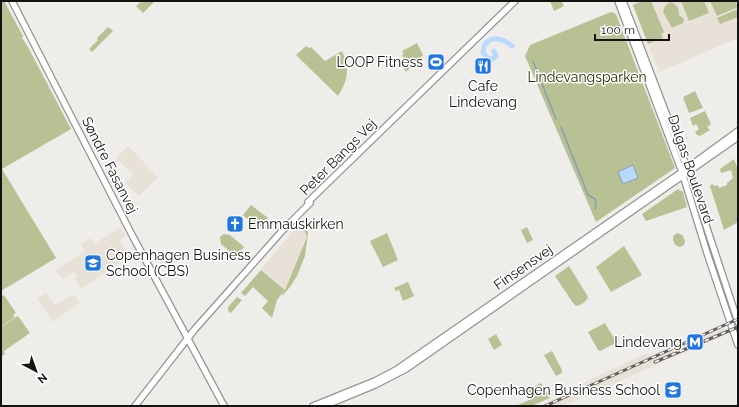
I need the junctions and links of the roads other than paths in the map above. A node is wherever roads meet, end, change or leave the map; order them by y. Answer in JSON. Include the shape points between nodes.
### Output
{"nodes":[{"id":1,"x":12,"y":1,"type":"edge"},
{"id":2,"x":515,"y":1,"type":"edge"},
{"id":3,"x":618,"y":1,"type":"edge"},
{"id":4,"x":623,"y":1,"type":"edge"},
{"id":5,"x":651,"y":83,"type":"junction"},
{"id":6,"x":738,"y":131,"type":"edge"},
{"id":7,"x":738,"y":137,"type":"edge"},
{"id":8,"x":685,"y":172,"type":"junction"},
{"id":9,"x":738,"y":322,"type":"edge"},
{"id":10,"x":187,"y":339,"type":"junction"},
{"id":11,"x":738,"y":345,"type":"edge"},
{"id":12,"x":340,"y":397,"type":"junction"},
{"id":13,"x":135,"y":406,"type":"edge"},
{"id":14,"x":224,"y":406,"type":"edge"},
{"id":15,"x":313,"y":406,"type":"edge"},
{"id":16,"x":324,"y":406,"type":"edge"}],
"edges":[{"from":1,"to":10,"type":"street","name":"Søndre Fasanvej"},
{"from":2,"to":10,"type":"street","name":"Peter Bangs Vej","via":[[308,202],[310,203]]},
{"from":3,"to":5,"type":"street","name":"Dalgas Boulevard"},
{"from":4,"to":5,"type":"street","name":"Dalgas Boulevard"},
{"from":5,"to":8,"type":"street","name":"Dalgas Boulevard"},
{"from":6,"to":8,"type":"street","name":"Finsensvej"},
{"from":7,"to":8,"type":"street","name":"Finsensvej"},
{"from":8,"to":9,"type":"street","name":"Dalgas Boulevard"},
{"from":8,"to":11,"type":"street","name":"Dalgas Boulevard"},
{"from":8,"to":12,"type":"street","name":"Finsensvej","via":[[402,372]]},
{"from":10,"to":13,"type":"street","name":"Peter Bangs Vej"},
{"from":10,"to":14,"type":"street","name":"Søndre Fasanvej"},
{"from":12,"to":15,"type":"street","name":"Finsensvej"},
{"from":12,"to":16,"type":"street","name":"Finsensvej"}]}
